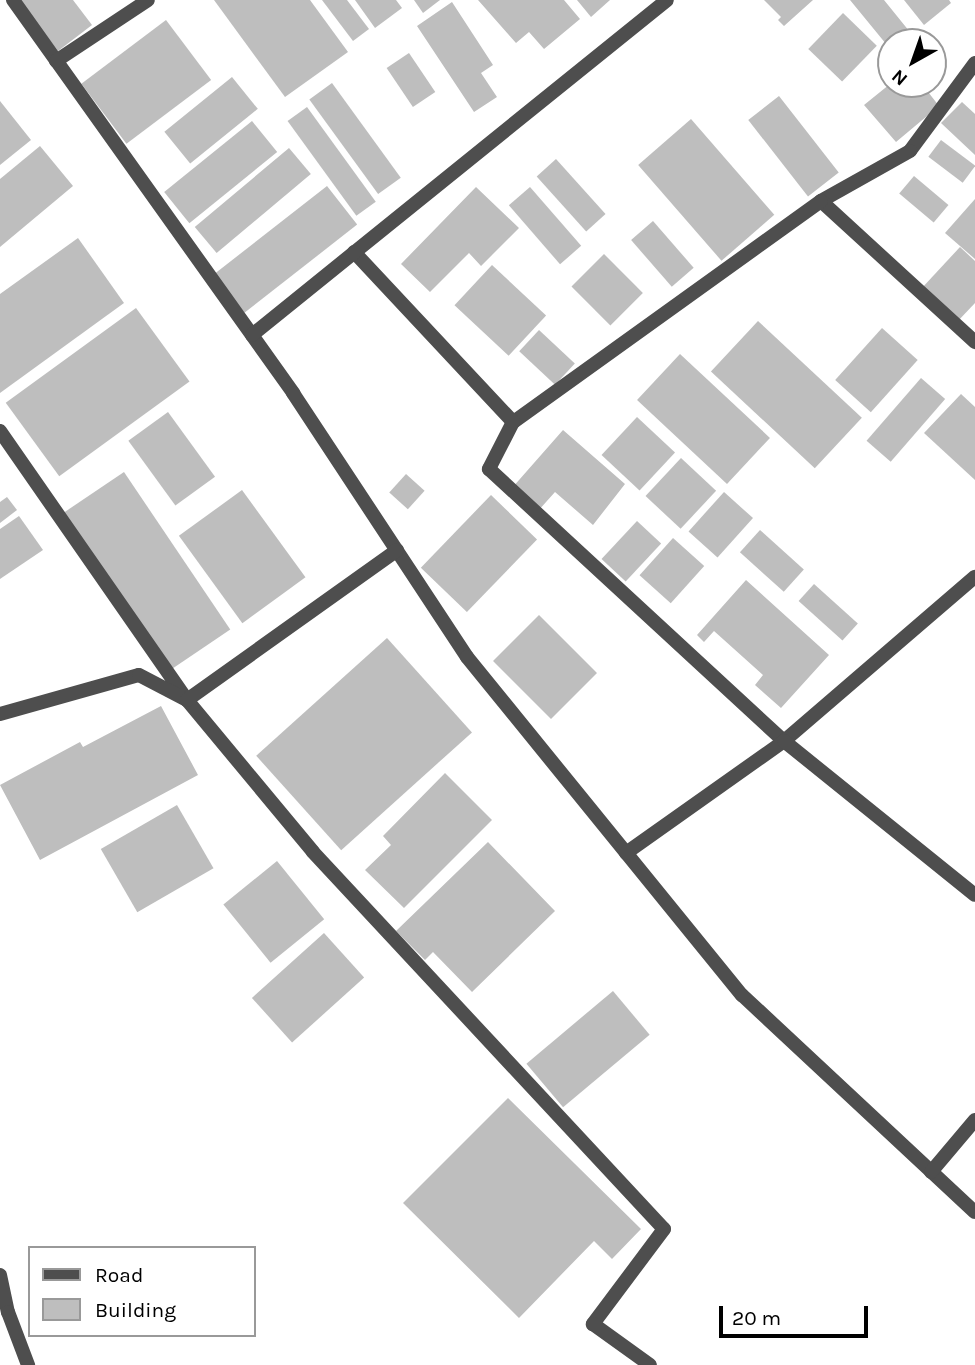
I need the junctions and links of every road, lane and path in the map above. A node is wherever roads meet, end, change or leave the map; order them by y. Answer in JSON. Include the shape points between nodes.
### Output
{"nodes":[{"id":1,"x":13,"y":0,"type":"edge"},
{"id":2,"x":148,"y":0,"type":"edge"},
{"id":3,"x":667,"y":0,"type":"edge"},
{"id":4,"x":56,"y":61,"type":"junction"},
{"id":5,"x":975,"y":63,"type":"edge"},
{"id":6,"x":821,"y":201,"type":"junction"},
{"id":7,"x":354,"y":252,"type":"junction"},
{"id":8,"x":252,"y":335,"type":"junction"},
{"id":9,"x":975,"y":342,"type":"edge"},
{"id":10,"x":513,"y":422,"type":"junction"},
{"id":11,"x":0,"y":431,"type":"edge"},
{"id":12,"x":397,"y":550,"type":"junction"},
{"id":13,"x":975,"y":577,"type":"edge"},
{"id":14,"x":187,"y":700,"type":"junction"},
{"id":15,"x":0,"y":714,"type":"edge"},
{"id":16,"x":784,"y":741,"type":"junction"},
{"id":17,"x":626,"y":853,"type":"junction"},
{"id":18,"x":975,"y":895,"type":"edge"},
{"id":19,"x":975,"y":1120,"type":"edge"},
{"id":20,"x":931,"y":1172,"type":"junction"},
{"id":21,"x":975,"y":1212,"type":"edge"},
{"id":22,"x":0,"y":1275,"type":"edge"},
{"id":23,"x":28,"y":1365,"type":"edge"},
{"id":24,"x":650,"y":1365,"type":"edge"}],
"edges":[{"from":1,"to":4,"type":"street"},
{"from":2,"to":4,"type":"street"},
{"from":3,"to":7,"type":"street"},
{"from":4,"to":8,"type":"street"},
{"from":5,"to":6,"type":"street","via":[[909,151]]},
{"from":6,"to":9,"type":"street"},
{"from":6,"to":10,"type":"street"},
{"from":7,"to":8,"type":"street"},
{"from":7,"to":10,"type":"street"},
{"from":8,"to":12,"type":"street"},
{"from":10,"to":16,"type":"street","via":[[489,469]]},
{"from":11,"to":14,"type":"street"},
{"from":12,"to":14,"type":"street"},
{"from":12,"to":17,"type":"street","via":[[467,657]]},
{"from":13,"to":16,"type":"street"},
{"from":14,"to":15,"type":"street","via":[[139,675]]},
{"from":14,"to":24,"type":"street","via":[[313,852],[664,1229],[593,1324]]},
{"from":16,"to":17,"type":"street"},
{"from":16,"to":18,"type":"street"},
{"from":17,"to":20,"type":"street","via":[[742,995]]},
{"from":19,"to":20,"type":"street"},
{"from":20,"to":21,"type":"street"},
{"from":22,"to":23,"type":"street"}]}
